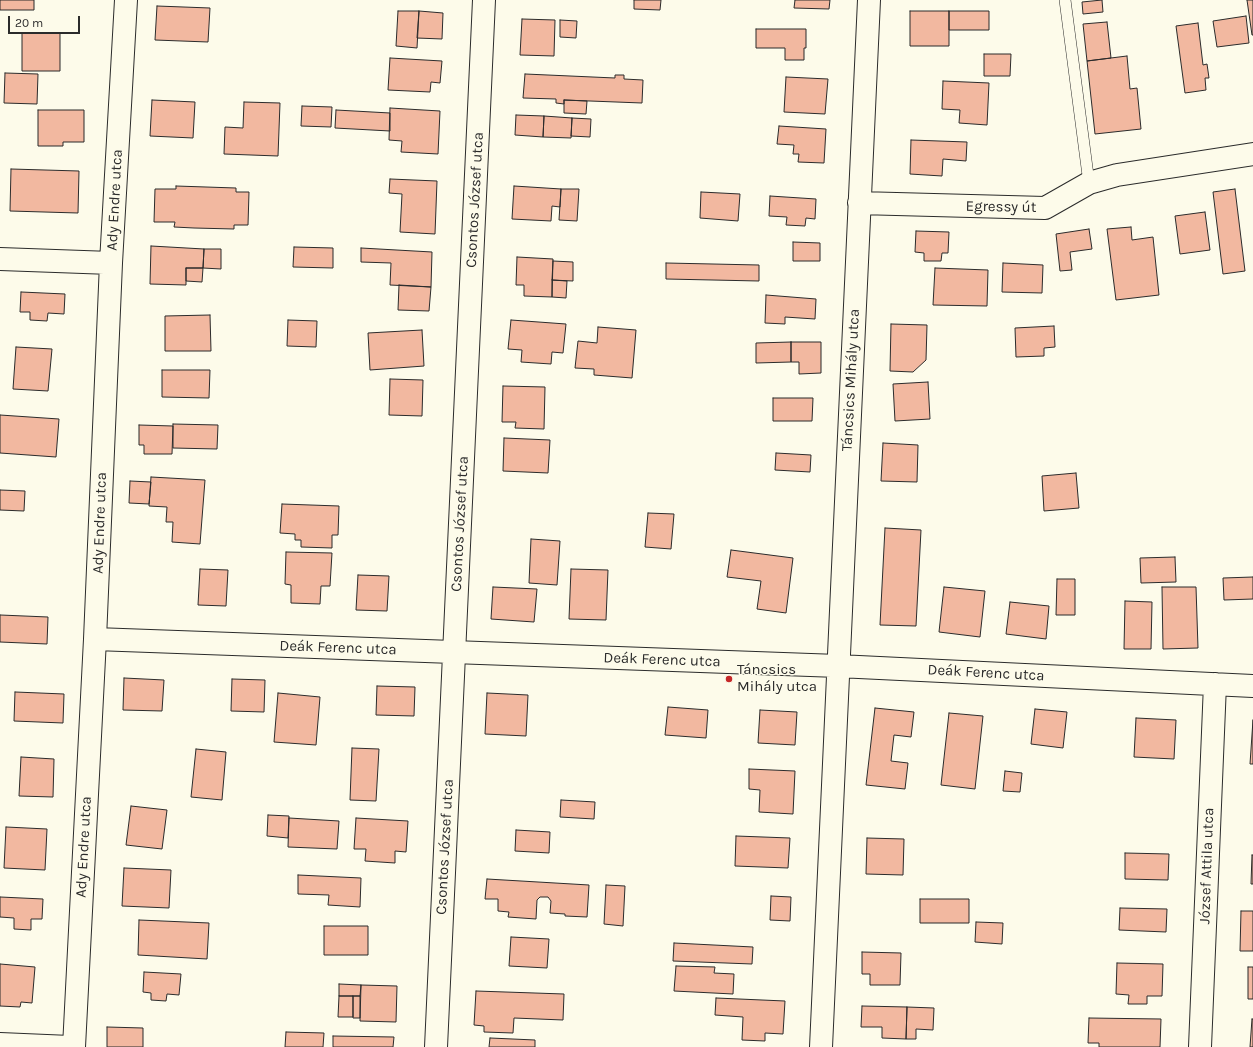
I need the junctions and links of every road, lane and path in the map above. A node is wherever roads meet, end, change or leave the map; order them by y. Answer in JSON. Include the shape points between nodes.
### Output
{"nodes":[{"id":1,"x":126,"y":0,"type":"edge"},
{"id":2,"x":484,"y":0,"type":"edge"},
{"id":3,"x":869,"y":0,"type":"edge"},
{"id":4,"x":1065,"y":0,"type":"edge"},
{"id":5,"x":1253,"y":154,"type":"edge"},
{"id":6,"x":1089,"y":183,"type":"junction"},
{"id":7,"x":859,"y":204,"type":"junction"},
{"id":8,"x":0,"y":259,"type":"edge"},
{"id":9,"x":111,"y":263,"type":"junction"},
{"id":10,"x":95,"y":639,"type":"junction"},
{"id":11,"x":454,"y":652,"type":"junction"},
{"id":12,"x":838,"y":666,"type":"junction"},
{"id":13,"x":1215,"y":684,"type":"junction"},
{"id":14,"x":1253,"y":686,"type":"edge"},
{"id":15,"x":0,"y":1044,"type":"edge"},
{"id":16,"x":70,"y":1047,"type":"edge"},
{"id":17,"x":74,"y":1047,"type":"edge"},
{"id":18,"x":436,"y":1047,"type":"edge"},
{"id":19,"x":821,"y":1047,"type":"edge"},
{"id":20,"x":1200,"y":1047,"type":"edge"}],
"edges":[{"from":1,"to":9,"type":"street","name":"Ady Endre utca"},
{"from":2,"to":11,"type":"street","name":"Csontos József utca"},
{"from":3,"to":7,"type":"street","name":"Táncsics Mihály utca"},
{"from":4,"to":6,"type":"lane"},
{"from":5,"to":6,"type":"street","name":"Egressy út","via":[[1117,175]]},
{"from":6,"to":7,"type":"street","name":"Egressy út","via":[[1045,208]]},
{"from":7,"to":12,"type":"street","name":"Táncsics Mihály utca"},
{"from":8,"to":9,"type":"street"},
{"from":9,"to":10,"type":"street","name":"Ady Endre utca"},
{"from":10,"to":11,"type":"street","name":"Deák Ferenc utca"},
{"from":10,"to":17,"type":"street","name":"Ady Endre utca"},
{"from":11,"to":12,"type":"street","name":"Deák Ferenc utca"},
{"from":11,"to":18,"type":"street","name":"Csontos József utca"},
{"from":12,"to":13,"type":"street","name":"Deák Ferenc utca"},
{"from":12,"to":19,"type":"street","name":"Táncsics Mihály utca"},
{"from":13,"to":14,"type":"street","name":"Deák Ferenc utca"},
{"from":13,"to":20,"type":"street","name":"József Attila utca"},
{"from":15,"to":16,"type":"street"}]}
